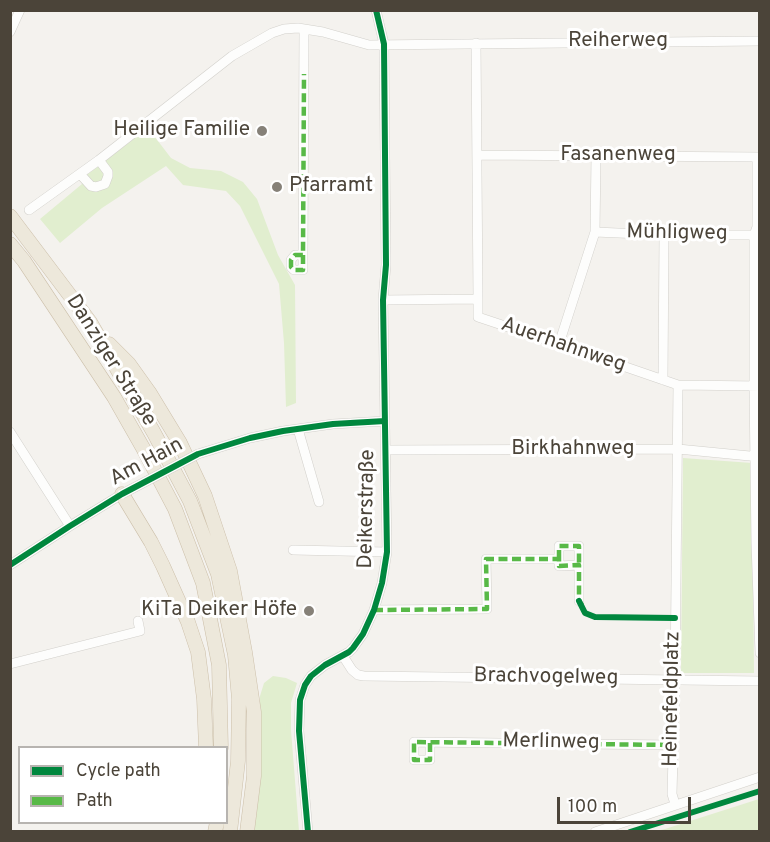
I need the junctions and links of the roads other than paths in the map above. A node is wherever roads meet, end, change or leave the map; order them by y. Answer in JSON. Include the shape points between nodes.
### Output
{"nodes":[{"id":1,"x":20,"y":10,"type":"edge"},
{"id":2,"x":376,"y":10,"type":"edge"},
{"id":3,"x":304,"y":29,"type":"junction"},
{"id":4,"x":10,"y":32,"type":"edge"},
{"id":5,"x":759,"y":41,"type":"edge"},
{"id":6,"x":476,"y":43,"type":"junction"},
{"id":7,"x":384,"y":44,"type":"junction"},
{"id":8,"x":477,"y":155,"type":"junction"},
{"id":9,"x":596,"y":156,"type":"junction"},
{"id":10,"x":758,"y":157,"type":"edge"},
{"id":11,"x":99,"y":160,"type":"junction"},
{"id":12,"x":80,"y":174,"type":"junction"},
{"id":13,"x":29,"y":210,"type":"dead end"},
{"id":14,"x":10,"y":216,"type":"edge"},
{"id":15,"x":595,"y":232,"type":"junction"},
{"id":16,"x":664,"y":235,"type":"junction"},
{"id":17,"x":757,"y":235,"type":"edge"},
{"id":18,"x":10,"y":244,"type":"edge"},
{"id":19,"x":303,"y":255,"type":"dead end"},
{"id":20,"x":478,"y":299,"type":"junction"},
{"id":21,"x":383,"y":300,"type":"junction"},
{"id":22,"x":90,"y":322,"type":"junction"},
{"id":23,"x":559,"y":344,"type":"junction"},
{"id":24,"x":663,"y":380,"type":"junction"},
{"id":25,"x":678,"y":386,"type":"junction"},
{"id":26,"x":757,"y":386,"type":"edge"},
{"id":27,"x":385,"y":421,"type":"junction"},
{"id":28,"x":298,"y":429,"type":"junction"},
{"id":29,"x":10,"y":432,"type":"edge"},
{"id":30,"x":678,"y":449,"type":"junction"},
{"id":31,"x":386,"y":450,"type":"junction"},
{"id":32,"x":757,"y":457,"type":"edge"},
{"id":33,"x":122,"y":494,"type":"junction"},
{"id":34,"x":319,"y":502,"type":"dead end"},
{"id":35,"x":70,"y":526,"type":"junction"},
{"id":36,"x":293,"y":550,"type":"dead end"},
{"id":37,"x":387,"y":552,"type":"junction"},
{"id":38,"x":559,"y":559,"type":"junction"},
{"id":39,"x":10,"y":565,"type":"edge"},
{"id":40,"x":579,"y":566,"type":"junction"},
{"id":41,"x":579,"y":601,"type":"dead end"},
{"id":42,"x":374,"y":610,"type":"junction"},
{"id":43,"x":138,"y":621,"type":"dead end"},
{"id":44,"x":759,"y":626,"type":"edge"},
{"id":45,"x":759,"y":653,"type":"edge"},
{"id":46,"x":343,"y":656,"type":"junction"},
{"id":47,"x":10,"y":664,"type":"edge"},
{"id":48,"x":675,"y":680,"type":"junction"},
{"id":49,"x":759,"y":681,"type":"edge"},
{"id":50,"x":430,"y":742,"type":"dead end"},
{"id":51,"x":673,"y":745,"type":"junction"},
{"id":52,"x":206,"y":746,"type":"edge"},
{"id":53,"x":221,"y":746,"type":"edge"},
{"id":54,"x":759,"y":777,"type":"edge"},
{"id":55,"x":675,"y":804,"type":"junction"},
{"id":56,"x":230,"y":831,"type":"edge"},
{"id":57,"x":247,"y":831,"type":"edge"},
{"id":58,"x":308,"y":831,"type":"edge"},
{"id":59,"x":595,"y":831,"type":"edge"}],
"edges":[{"from":1,"to":4,"type":"street"},
{"from":2,"to":7,"type":"street","name":"Deikerstraße"},
{"from":3,"to":7,"type":"street","name":"Reiherweg","via":[[369,45]]},
{"from":3,"to":11,"type":"street","name":"Reiherweg","via":[[278,31],[243,49]]},
{"from":3,"to":19,"type":"street"},
{"from":5,"to":6,"type":"street","name":"Reiherweg"},
{"from":6,"to":7,"type":"street","name":"Reiherweg"},
{"from":6,"to":8,"type":"street"},
{"from":7,"to":21,"type":"street","name":"Deikerstraße"},
{"from":8,"to":9,"type":"street","name":"Fasanenweg"},
{"from":8,"to":20,"type":"street"},
{"from":9,"to":10,"type":"street","name":"Fasanenweg"},
{"from":9,"to":15,"type":"street"},
{"from":10,"to":17,"type":"street"},
{"from":11,"to":12,"type":"street","name":"Reiherweg"},
{"from":11,"to":12,"type":"street","via":[[108,172],[105,184],[92,186]]},
{"from":12,"to":13,"type":"street","name":"Reiherweg"},
{"from":14,"to":22,"type":"highway","name":"Danziger Straße"},
{"from":15,"to":16,"type":"street","name":"Mühligweg"},
{"from":15,"to":23,"type":"street"},
{"from":16,"to":17,"type":"street","name":"Mühligweg"},
{"from":16,"to":24,"type":"street"},
{"from":17,"to":26,"type":"street"},
{"from":18,"to":53,"type":"highway","name":"Danziger Straße","via":[[114,397],[175,509],[208,606],[219,664]]},
{"from":20,"to":21,"type":"street","name":"Auerhahnweg"},
{"from":20,"to":23,"type":"street","name":"Auerhahnweg","via":[[478,317]]},
{"from":21,"to":27,"type":"street","name":"Deikerstraße"},
{"from":22,"to":56,"type":"highway","name":"Danziger Straße","via":[[190,501],[218,574],[235,655],[239,699],[238,761]]},
{"from":22,"to":57,"type":"highway","via":[[129,364],[171,427],[205,496],[230,571],[254,712],[254,776]]},
{"from":23,"to":24,"type":"street","name":"Auerhahnweg"},
{"from":24,"to":25,"type":"street","name":"Auerhahnweg"},
{"from":25,"to":26,"type":"street","name":"Auerhahnweg"},
{"from":25,"to":30,"type":"street","name":"Heinefeldplatz"},
{"from":26,"to":32,"type":"street"},
{"from":27,"to":28,"type":"street","name":"Am Hain"},
{"from":27,"to":31,"type":"street","name":"Deikerstraße"},
{"from":28,"to":33,"type":"street","name":"Am Hain","bridge":true,"via":[[198,454]]},
{"from":28,"to":34,"type":"street"},
{"from":29,"to":35,"type":"street"},
{"from":30,"to":31,"type":"street","name":"Birkhahnweg"},
{"from":30,"to":32,"type":"street","name":"Birkhahnweg"},
{"from":30,"to":48,"type":"street","name":"Heinefeldplatz"},
{"from":31,"to":37,"type":"street","name":"Deikerstraße"},
{"from":32,"to":44,"type":"street"},
{"from":33,"to":35,"type":"street","name":"Am Hain"},
{"from":33,"to":52,"type":"highway","via":[[163,566],[198,652]]},
{"from":35,"to":39,"type":"street","name":"Am Hain"},
{"from":36,"to":37,"type":"street"},
{"from":37,"to":42,"type":"street","name":"Deikerstraße"},
{"from":38,"to":40,"type":"street","via":[[559,566]]},
{"from":38,"to":40,"type":"street","via":[[559,546],[579,546]]},
{"from":38,"to":42,"type":"street","via":[[486,559],[487,609]]},
{"from":40,"to":41,"type":"street"},
{"from":42,"to":46,"type":"street","name":"Deikerstraße","via":[[359,641]]},
{"from":43,"to":47,"type":"street","via":[[140,631]]},
{"from":44,"to":45,"type":"street"},
{"from":46,"to":48,"type":"street","name":"Brachvogelweg","via":[[352,670],[364,676]]},
{"from":46,"to":58,"type":"street","name":"Deikerstraße","via":[[311,676],[300,700]]},
{"from":48,"to":49,"type":"street","name":"Brachvogelweg"},
{"from":48,"to":51,"type":"street","name":"Heinefeldplatz"},
{"from":50,"to":51,"type":"street","name":"Merlinweg"},
{"from":51,"to":55,"type":"street","name":"Heinefeldplatz"},
{"from":54,"to":55,"type":"street"},
{"from":55,"to":59,"type":"street"}]}
